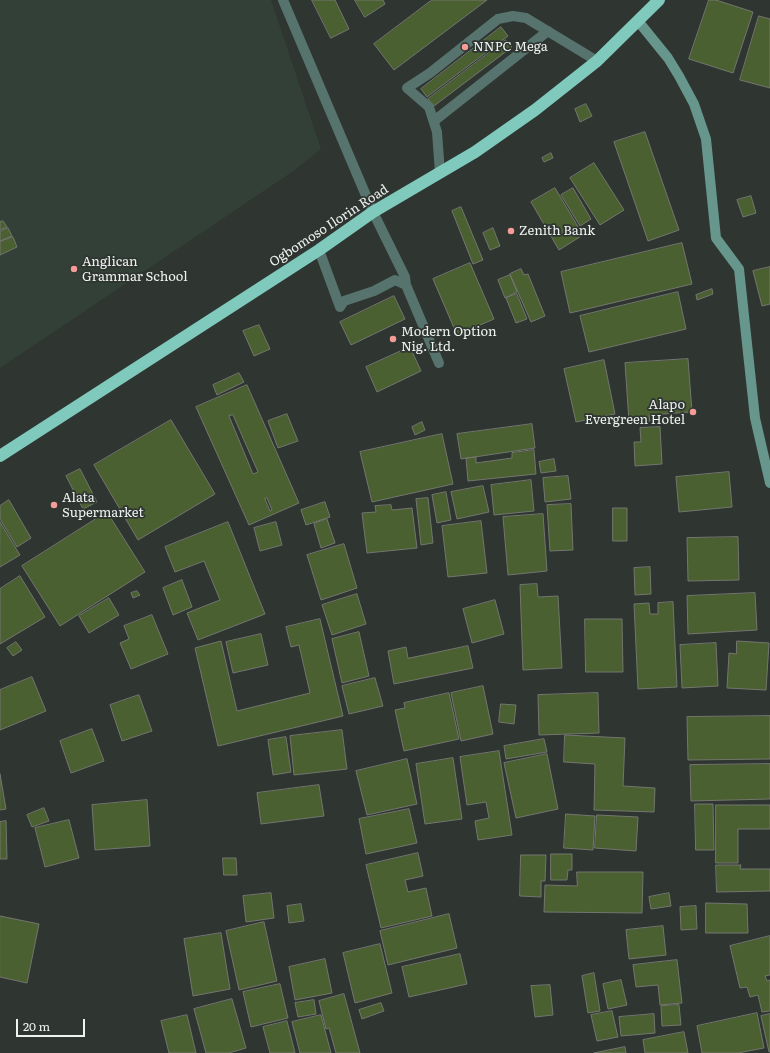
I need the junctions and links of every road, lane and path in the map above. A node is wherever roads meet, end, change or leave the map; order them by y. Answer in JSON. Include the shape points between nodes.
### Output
{"nodes":[{"id":1,"x":283,"y":0,"type":"edge"},
{"id":2,"x":659,"y":0,"type":"edge"},
{"id":3,"x":638,"y":22,"type":"junction"},
{"id":4,"x":548,"y":31,"type":"junction"},
{"id":5,"x":597,"y":61,"type":"junction"},
{"id":6,"x":434,"y":121,"type":"junction"},
{"id":7,"x":440,"y":173,"type":"junction"},
{"id":8,"x":373,"y":212,"type":"junction"},
{"id":9,"x":319,"y":250,"type":"junction"},
{"id":10,"x":406,"y":285,"type":"junction"},
{"id":11,"x":439,"y":363,"type":"dead end"},
{"id":12,"x":0,"y":456,"type":"edge"},
{"id":13,"x":770,"y":483,"type":"edge"}],
"edges":[{"from":1,"to":8,"type":"street"},
{"from":2,"to":3,"type":"highway","name":"Ogbomoso Ilorin Road"},
{"from":3,"to":5,"type":"highway","name":"Ogbomoso Ilorin Road"},
{"from":3,"to":13,"type":"street","via":[[668,58],[679,76],[694,104],[706,139],[716,238],[739,269],[755,418]]},
{"from":4,"to":5,"type":"street"},
{"from":4,"to":6,"type":"street"},
{"from":4,"to":6,"type":"street","via":[[526,18],[513,16],[498,20],[407,88],[429,107]]},
{"from":5,"to":7,"type":"highway","name":"Ogbomoso Ilorin Road","via":[[535,110]]},
{"from":6,"to":7,"type":"street"},
{"from":7,"to":8,"type":"highway","name":"Ogbomoso Ilorin Road"},
{"from":8,"to":9,"type":"highway","name":"Ogbomoso Ilorin Road"},
{"from":8,"to":10,"type":"street","via":[[405,277]]},
{"from":9,"to":10,"type":"street","via":[[340,307],[344,301],[374,291],[395,280]]},
{"from":9,"to":12,"type":"highway","name":"Ogbomoso Ilorin Road"},
{"from":10,"to":11,"type":"street"}]}
